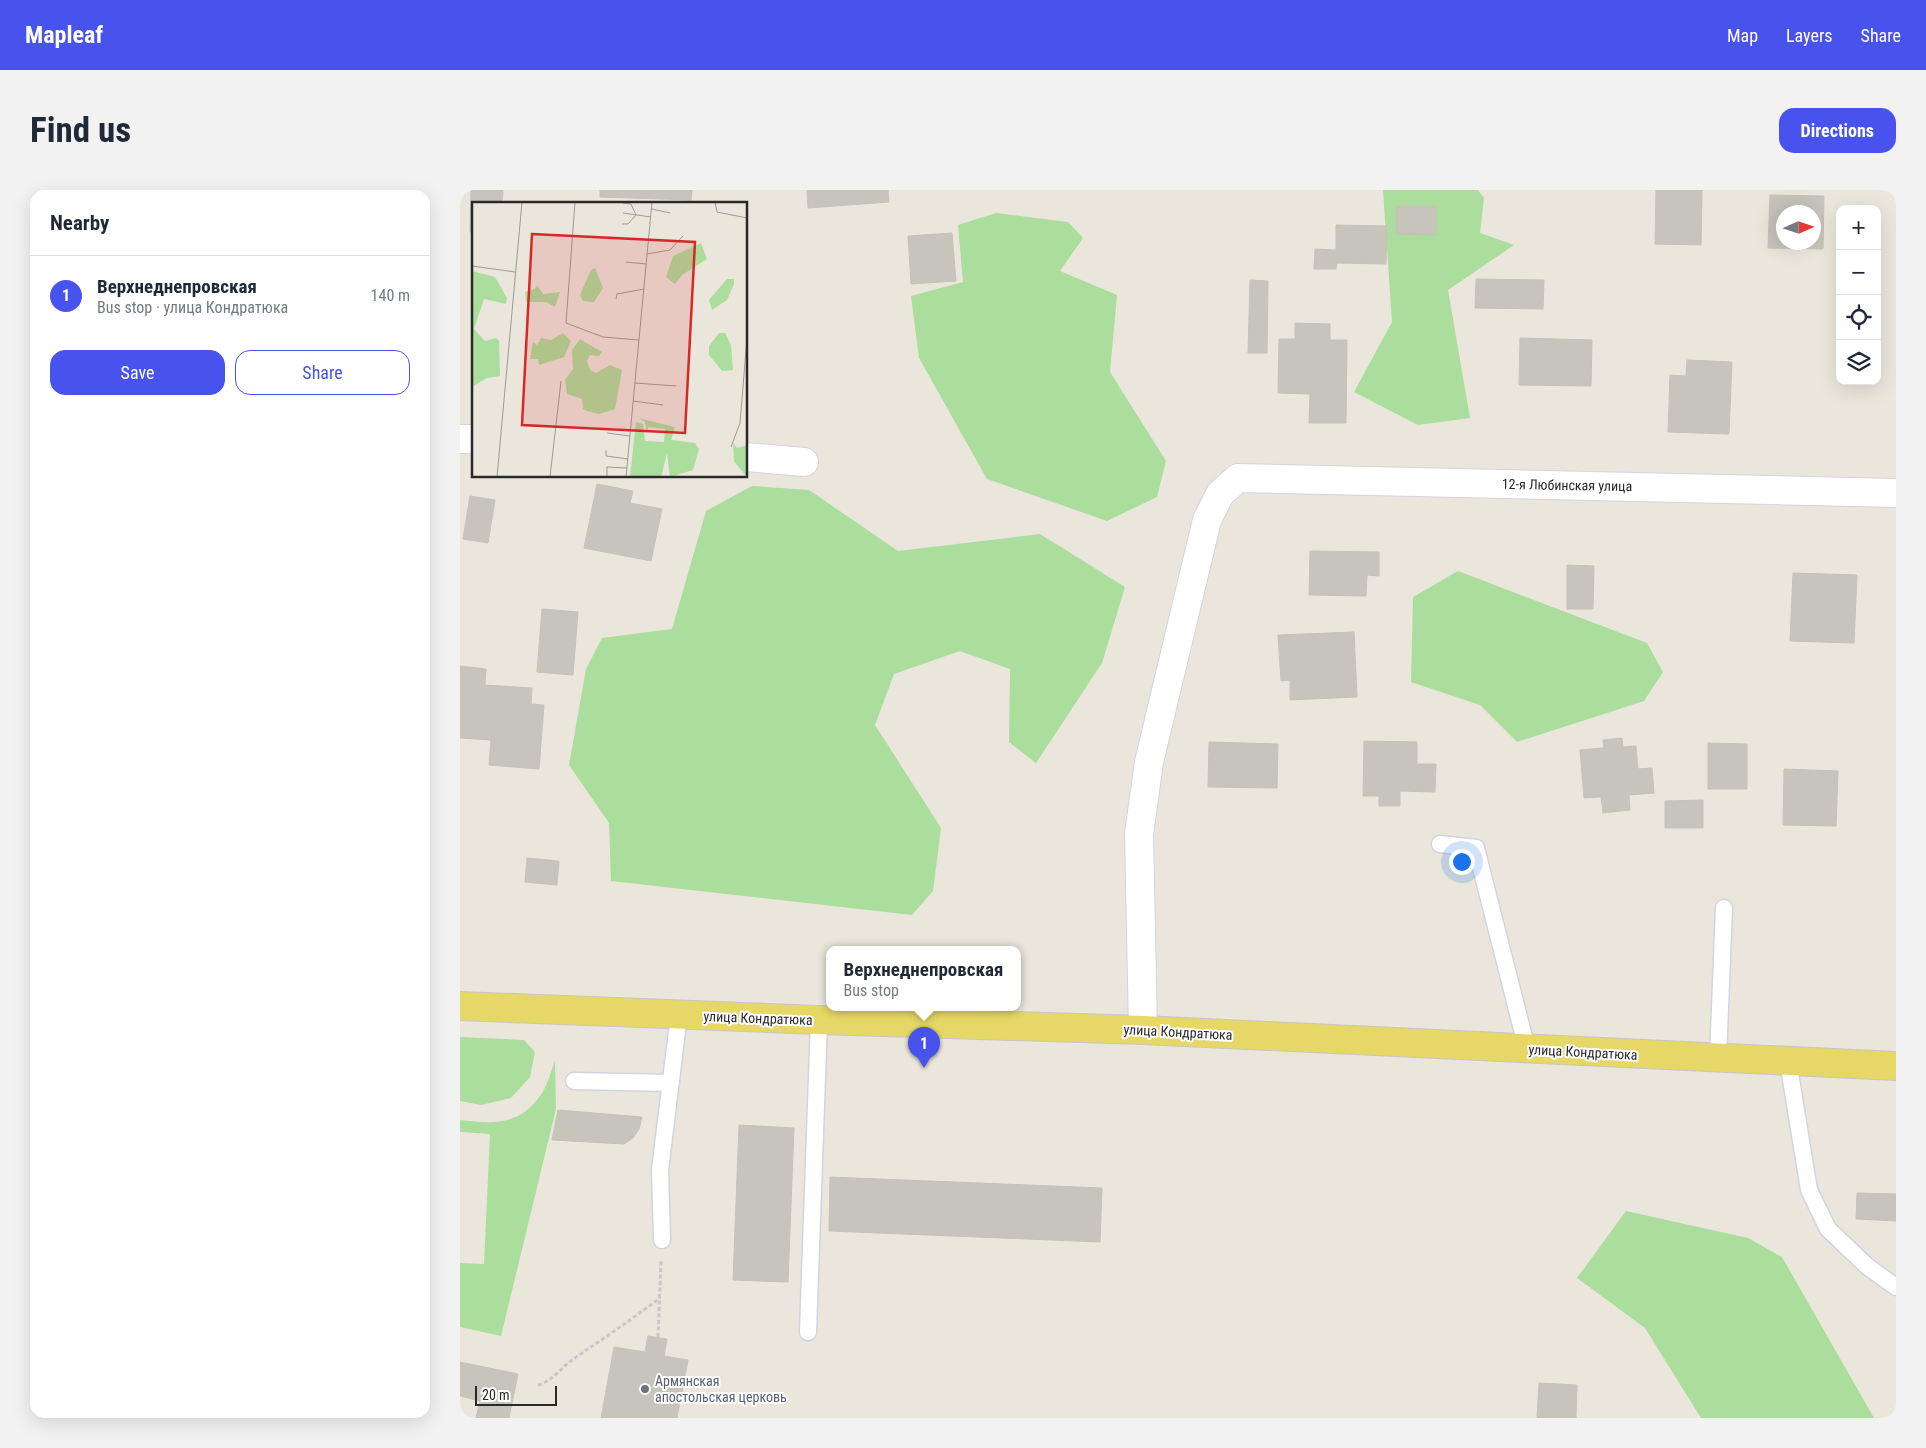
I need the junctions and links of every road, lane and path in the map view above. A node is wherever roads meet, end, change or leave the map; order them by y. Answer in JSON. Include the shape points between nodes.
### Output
{"nodes":[{"id":1,"x":748,"y":457,"type":"edge"},
{"id":2,"x":804,"y":462,"type":"dead end"},
{"id":3,"x":1896,"y":493,"type":"edge"},
{"id":4,"x":1440,"y":844,"type":"dead end"},
{"id":5,"x":1724,"y":908,"type":"dead end"},
{"id":6,"x":460,"y":1006,"type":"edge"},
{"id":7,"x":679,"y":1015,"type":"junction"},
{"id":8,"x":819,"y":1020,"type":"junction"},
{"id":9,"x":1143,"y":1030,"type":"junction"},
{"id":10,"x":1527,"y":1049,"type":"junction"},
{"id":11,"x":1718,"y":1058,"type":"junction"},
{"id":12,"x":1788,"y":1061,"type":"junction"},
{"id":13,"x":1896,"y":1066,"type":"edge"},
{"id":14,"x":574,"y":1081,"type":"dead end"},
{"id":15,"x":671,"y":1083,"type":"junction"},
{"id":16,"x":662,"y":1240,"type":"joint"},
{"id":17,"x":1896,"y":1287,"type":"edge"},
{"id":18,"x":660,"y":1298,"type":"junction"},
{"id":19,"x":808,"y":1332,"type":"dead end"},
{"id":20,"x":658,"y":1338,"type":"dead end"},
{"id":21,"x":538,"y":1385,"type":"dead end"}],
"edges":[{"from":1,"to":2,"type":"street"},
{"from":3,"to":9,"type":"street","name":"12-я Любинская улица","via":[[1238,478],[1220,494],[1207,520],[1149,762],[1139,834]]},
{"from":4,"to":10,"type":"lane","via":[[1476,848]]},
{"from":5,"to":11,"type":"lane"},
{"from":6,"to":7,"type":"main road","name":"улица Кондратюка"},
{"from":7,"to":8,"type":"main road","name":"улица Кондратюка"},
{"from":7,"to":15,"type":"lane"},
{"from":8,"to":9,"type":"main road","name":"улица Кондратюка"},
{"from":8,"to":19,"type":"lane"},
{"from":9,"to":10,"type":"main road","name":"улица Кондратюка"},
{"from":10,"to":11,"type":"main road","name":"улица Кондратюка"},
{"from":11,"to":12,"type":"main road","name":"улица Кондратюка"},
{"from":12,"to":13,"type":"main road","name":"улица Кондратюка"},
{"from":12,"to":17,"type":"lane","via":[[1809,1190],[1828,1229],[1868,1267]]},
{"from":14,"to":15,"type":"lane"},
{"from":15,"to":16,"type":"lane","via":[[660,1170]]},
{"from":16,"to":18,"type":"path"},
{"from":18,"to":20,"type":"path"},
{"from":18,"to":21,"type":"path","via":[[544,1384]]}]}
